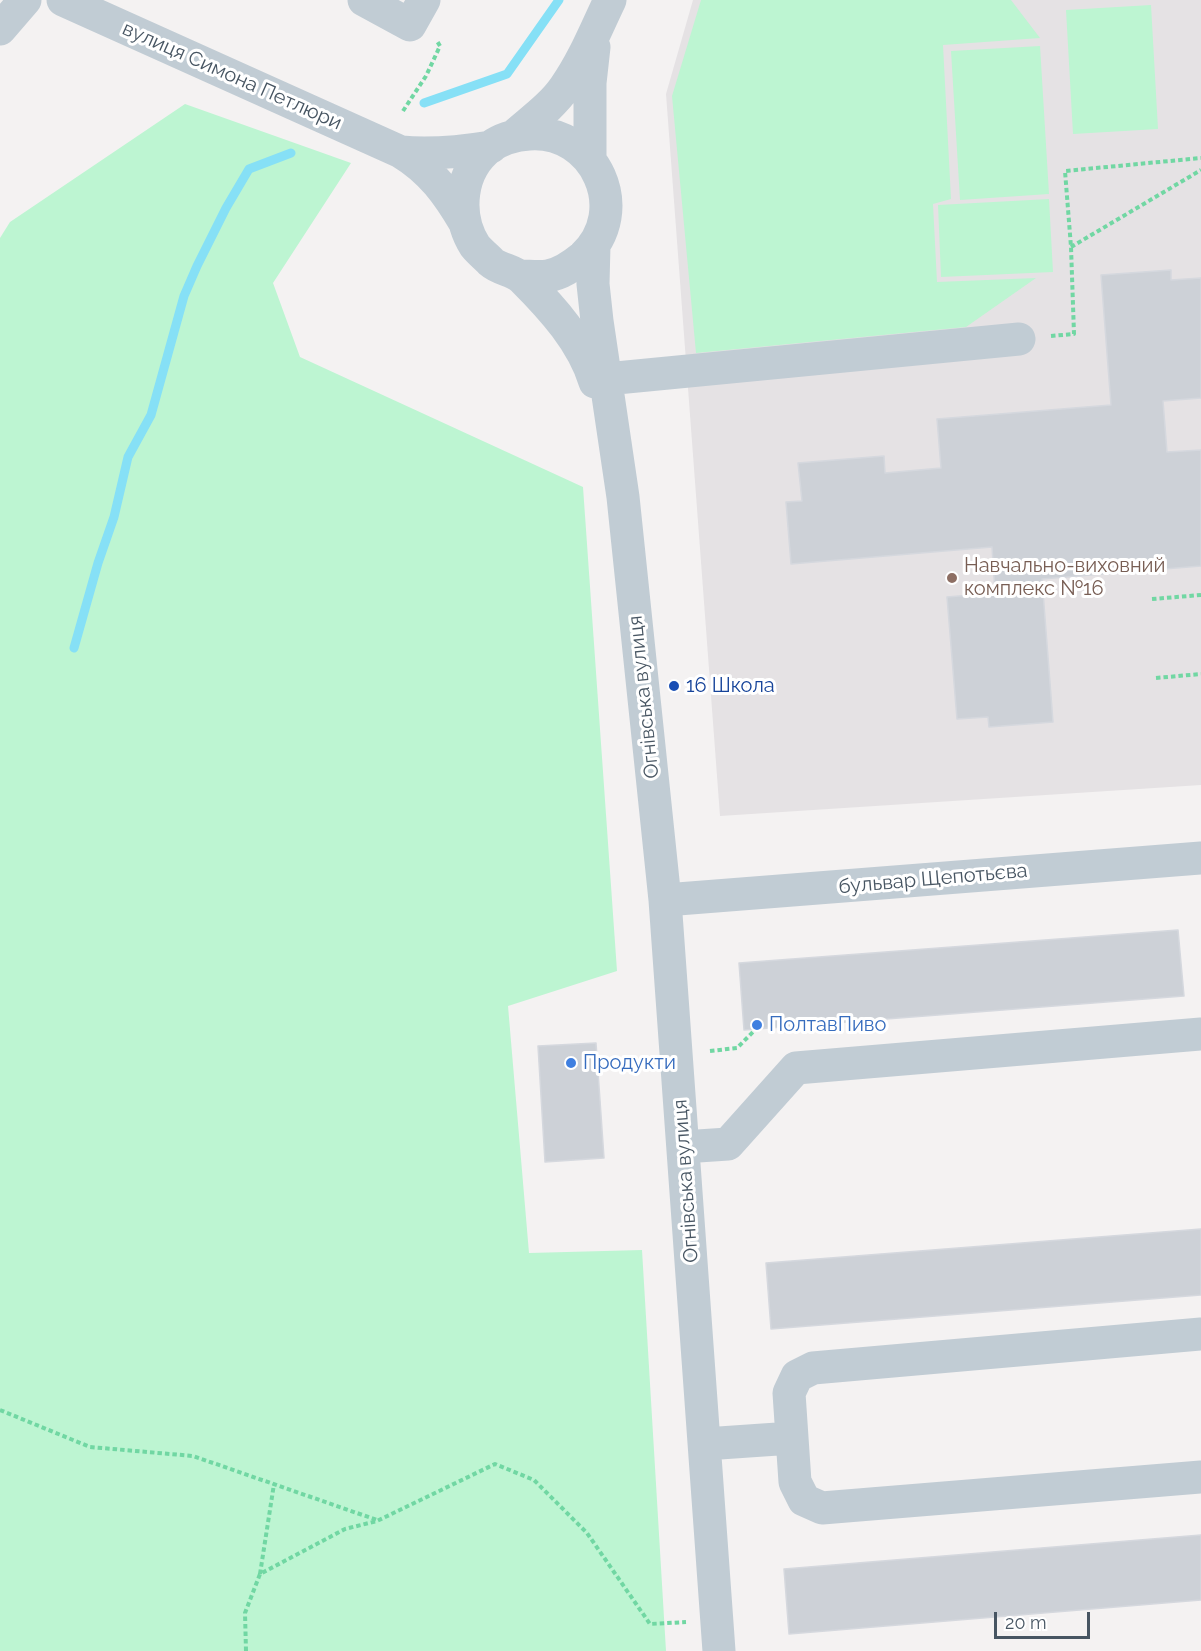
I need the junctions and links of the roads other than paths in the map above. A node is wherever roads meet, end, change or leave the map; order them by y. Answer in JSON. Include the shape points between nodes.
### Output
{"nodes":[{"id":1,"x":25,"y":0,"type":"edge"},
{"id":2,"x":63,"y":0,"type":"edge"},
{"id":3,"x":364,"y":0,"type":"edge"},
{"id":4,"x":605,"y":10,"type":"edge"},
{"id":5,"x":417,"y":12,"type":"edge"},
{"id":6,"x":0,"y":29,"type":"edge"},
{"id":7,"x":503,"y":141,"type":"junction"},
{"id":8,"x":401,"y":152,"type":"junction"},
{"id":9,"x":590,"y":159,"type":"junction"},
{"id":10,"x":465,"y":223,"type":"junction"},
{"id":11,"x":594,"y":245,"type":"junction"},
{"id":12,"x":520,"y":276,"type":"junction"},
{"id":13,"x":1019,"y":339,"type":"road end"},
{"id":14,"x":606,"y":379,"type":"junction"},
{"id":15,"x":624,"y":497,"type":"junction"},
{"id":16,"x":1201,"y":858,"type":"edge"},
{"id":17,"x":665,"y":900,"type":"junction"},
{"id":18,"x":1201,"y":1034,"type":"edge"},
{"id":19,"x":683,"y":1147,"type":"junction"},
{"id":20,"x":1201,"y":1334,"type":"edge"},
{"id":21,"x":792,"y":1438,"type":"junction"},
{"id":22,"x":705,"y":1444,"type":"junction"},
{"id":23,"x":1201,"y":1477,"type":"edge"},
{"id":24,"x":718,"y":1636,"type":"edge"}],
"edges":[{"from":1,"to":6,"type":"street"},
{"from":2,"to":8,"type":"street","name":"вулиця Симона Петлюри"},
{"from":3,"to":5,"type":"street"},
{"from":4,"to":7,"type":"street","via":[[564,88],[545,109]]},
{"from":4,"to":9,"type":"street","via":[[590,83]]},
{"from":7,"to":8,"type":"street","name":"вулиця Симона Петлюри","via":[[465,152]]},
{"from":7,"to":9,"type":"street","name":"Огнівська вулиця","via":[[544,133],[569,141]]},
{"from":7,"to":10,"type":"street","name":"Огнівська вулиця","via":[[476,162],[466,180],[462,203]]},
{"from":8,"to":10,"type":"street","name":"вулиця Симона Петлюри","via":[[433,176]]},
{"from":9,"to":11,"type":"street","name":"Огнівська вулиця","via":[[604,187],[607,204],[605,222]]},
{"from":10,"to":12,"type":"street","name":"Огнівська вулиця","via":[[475,246],[493,264]]},
{"from":11,"to":12,"type":"street","name":"Огнівська вулиця","via":[[570,268],[548,276]]},
{"from":11,"to":14,"type":"street","name":"Огнівська вулиця","via":[[593,284]]},
{"from":12,"to":15,"type":"street","name":"Огнівська вулиця","via":[[576,341],[594,378]]},
{"from":13,"to":14,"type":"street"},
{"from":14,"to":15,"type":"street","name":"Огнівська вулиця"},
{"from":15,"to":17,"type":"street","name":"Огнівська вулиця"},
{"from":16,"to":17,"type":"street","name":"бульвар Щепотьєва"},
{"from":17,"to":19,"type":"street","name":"Огнівська вулиця"},
{"from":18,"to":19,"type":"street","via":[[796,1068],[728,1144]]},
{"from":19,"to":22,"type":"street","name":"Огнівська вулиця"},
{"from":20,"to":21,"type":"street","via":[[813,1368],[797,1376],[789,1393]]},
{"from":21,"to":22,"type":"street"},
{"from":21,"to":23,"type":"street","via":[[795,1482],[804,1500],[822,1508]]},
{"from":22,"to":24,"type":"street","name":"Огнівська вулиця"}]}
